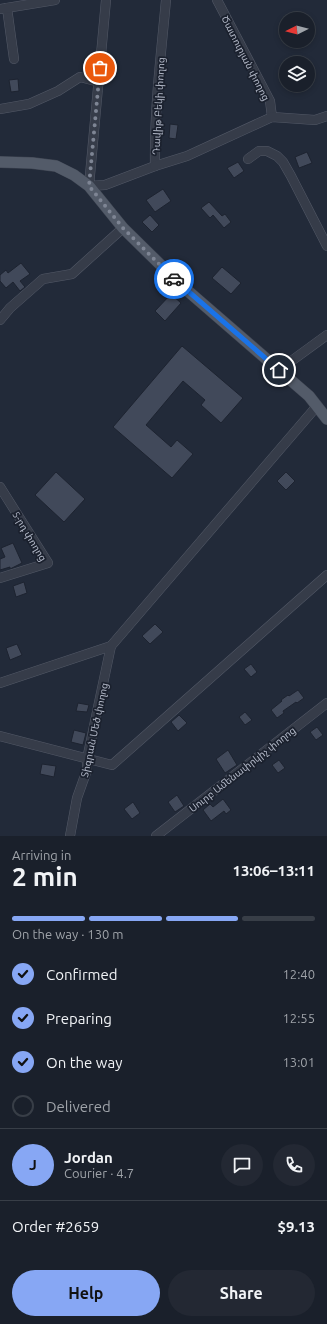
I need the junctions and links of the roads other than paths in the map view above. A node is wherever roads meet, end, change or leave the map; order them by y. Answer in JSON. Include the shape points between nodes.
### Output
{"nodes":[{"id":1,"x":55,"y":0,"type":"edge"},
{"id":2,"x":106,"y":0,"type":"edge"},
{"id":3,"x":166,"y":0,"type":"edge"},
{"id":4,"x":217,"y":0,"type":"edge"},
{"id":5,"x":4,"y":9,"type":"edge"},
{"id":6,"x":14,"y":59,"type":"dead end"},
{"id":7,"x":99,"y":82,"type":"junction"},
{"id":8,"x":0,"y":109,"type":"edge"},
{"id":9,"x":327,"y":116,"type":"edge"},
{"id":10,"x":272,"y":117,"type":"junction"},
{"id":11,"x":248,"y":159,"type":"dead end"},
{"id":12,"x":0,"y":162,"type":"edge"},
{"id":13,"x":155,"y":166,"type":"junction"},
{"id":14,"x":89,"y":186,"type":"junction"},
{"id":15,"x":123,"y":228,"type":"junction"},
{"id":16,"x":327,"y":246,"type":"edge"},
{"id":17,"x":0,"y":320,"type":"edge"},
{"id":18,"x":327,"y":335,"type":"edge"},
{"id":19,"x":279,"y":370,"type":"junction"},
{"id":20,"x":317,"y":406,"type":"junction"},
{"id":21,"x":327,"y":419,"type":"edge"},
{"id":22,"x":0,"y":488,"type":"edge"},
{"id":23,"x":327,"y":575,"type":"edge"},
{"id":24,"x":0,"y":578,"type":"edge"},
{"id":25,"x":111,"y":646,"type":"junction"},
{"id":26,"x":0,"y":683,"type":"edge"},
{"id":27,"x":327,"y":702,"type":"edge"},
{"id":28,"x":0,"y":736,"type":"edge"},
{"id":29,"x":87,"y":759,"type":"junction"},
{"id":30,"x":70,"y":836,"type":"edge"},
{"id":31,"x":156,"y":836,"type":"edge"}],
"edges":[{"from":1,"to":5,"type":"street"},
{"from":2,"to":7,"type":"street"},
{"from":3,"to":13,"type":"street","name":"Դավիթ Բեկի փողոց","via":[[154,130]]},
{"from":4,"to":10,"type":"street","name":"Ծատուրյան փողոց","via":[[270,101]]},
{"from":5,"to":6,"type":"street"},
{"from":7,"to":8,"type":"street","via":[[80,77],[58,91],[29,104]]},
{"from":7,"to":14,"type":"street"},
{"from":9,"to":10,"type":"street","via":[[315,120]]},
{"from":10,"to":13,"type":"street","via":[[187,156]]},
{"from":11,"to":16,"type":"street","via":[[258,151],[267,151],[283,162]]},
{"from":12,"to":14,"type":"main road","via":[[56,166]]},
{"from":13,"to":14,"type":"street","name":"Դավիթ Բեկի փողոց","via":[[105,185]]},
{"from":14,"to":15,"type":"main road"},
{"from":15,"to":17,"type":"street","via":[[72,274],[43,279]]},
{"from":15,"to":19,"type":"main road","via":[[180,285]]},
{"from":18,"to":19,"type":"street"},
{"from":19,"to":20,"type":"main road"},
{"from":20,"to":21,"type":"main road"},
{"from":20,"to":25,"type":"street"},
{"from":22,"to":24,"type":"street","name":"5-րդ փողոց","via":[[48,563]]},
{"from":23,"to":29,"type":"street","via":[[112,766]]},
{"from":25,"to":26,"type":"street"},
{"from":25,"to":29,"type":"street","name":"Տիգրան Մեծ փողոց"},
{"from":27,"to":31,"type":"street","name":"Սուրբ Ամենափրկիչ փողոց"},
{"from":28,"to":29,"type":"street"},
{"from":29,"to":30,"type":"street","name":"Տիգրան Մեծ փողոց","via":[[87,770],[77,798]]}]}
